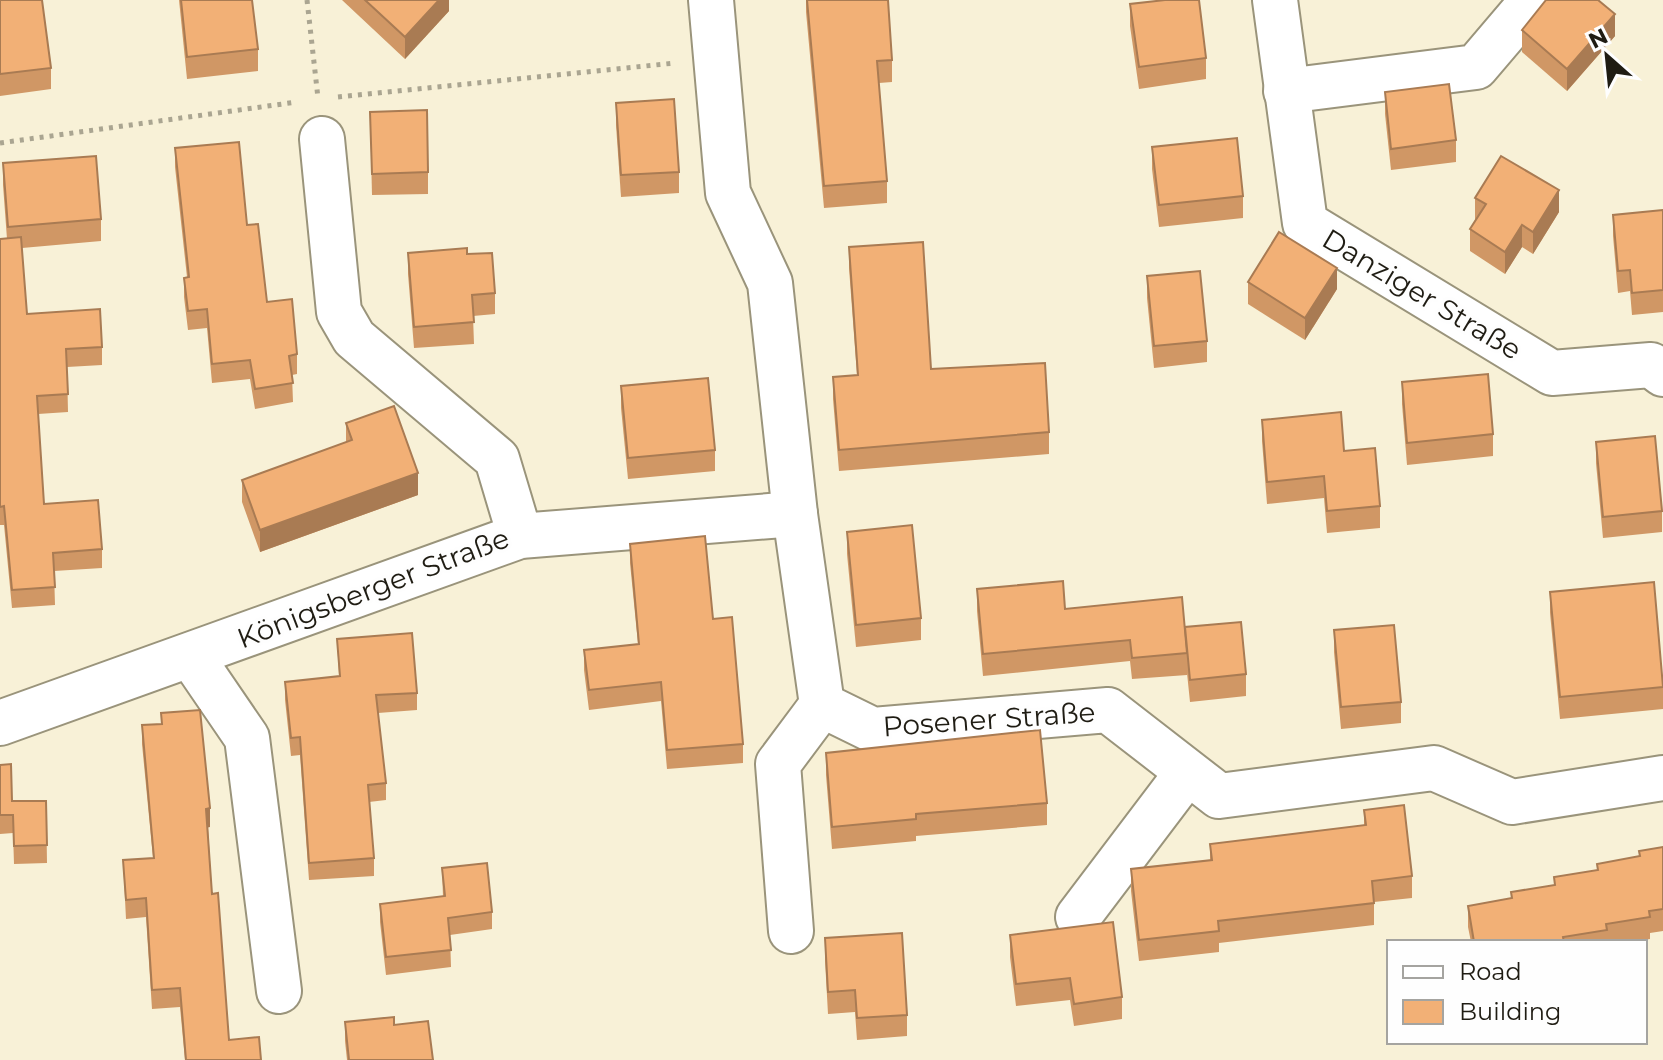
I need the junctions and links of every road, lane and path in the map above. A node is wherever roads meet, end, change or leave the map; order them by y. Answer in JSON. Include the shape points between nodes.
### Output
{"nodes":[{"id":1,"x":307,"y":0,"type":"edge"},
{"id":2,"x":711,"y":0,"type":"edge"},
{"id":3,"x":1275,"y":0,"type":"edge"},
{"id":4,"x":1533,"y":0,"type":"edge"},
{"id":5,"x":716,"y":59,"type":"junction"},
{"id":6,"x":1286,"y":91,"type":"junction"},
{"id":7,"x":320,"y":119,"type":"junction"},
{"id":8,"x":0,"y":143,"type":"edge"},
{"id":9,"x":1663,"y":374,"type":"edge"},
{"id":10,"x":1663,"y":385,"type":"edge"},
{"id":11,"x":1663,"y":394,"type":"edge"},
{"id":12,"x":795,"y":514,"type":"junction"},
{"id":13,"x":520,"y":536,"type":"junction"},
{"id":14,"x":191,"y":656,"type":"junction"},
{"id":15,"x":822,"y":705,"type":"junction"},
{"id":16,"x":0,"y":723,"type":"edge"},
{"id":17,"x":1187,"y":773,"type":"junction"},
{"id":18,"x":1663,"y":778,"type":"edge"},
{"id":19,"x":1078,"y":917,"type":"dead end"},
{"id":20,"x":791,"y":931,"type":"dead end"},
{"id":21,"x":279,"y":991,"type":"dead end"}],
"edges":[{"from":1,"to":7,"type":"path"},
{"from":2,"to":5,"type":"street"},
{"from":3,"to":6,"type":"street","name":"Danziger Straße"},
{"from":4,"to":6,"type":"street","via":[[1476,67]]},
{"from":5,"to":7,"type":"path"},
{"from":5,"to":12,"type":"street","via":[[728,193],[770,283]]},
{"from":6,"to":9,"type":"street","name":"Danziger Straße","via":[[1305,223],[1552,373],[1651,365]]},
{"from":7,"to":8,"type":"path"},
{"from":7,"to":13,"type":"street","name":"Königsberger Straße","via":[[339,312],[354,338],[497,459]]},
{"from":10,"to":11,"type":"street"},
{"from":12,"to":13,"type":"street"},
{"from":12,"to":15,"type":"street"},
{"from":13,"to":14,"type":"street","name":"Königsberger Straße"},
{"from":14,"to":16,"type":"street","name":"Königsberger Straße"},
{"from":14,"to":21,"type":"street","via":[[247,738]]},
{"from":15,"to":17,"type":"street","name":"Posener Straße","via":[[873,730],[1108,710]]},
{"from":15,"to":20,"type":"street","via":[[778,764]]},
{"from":17,"to":18,"type":"street","name":"Posener Straße","via":[[1219,796],[1434,768],[1512,802]]},
{"from":17,"to":19,"type":"street"}]}
